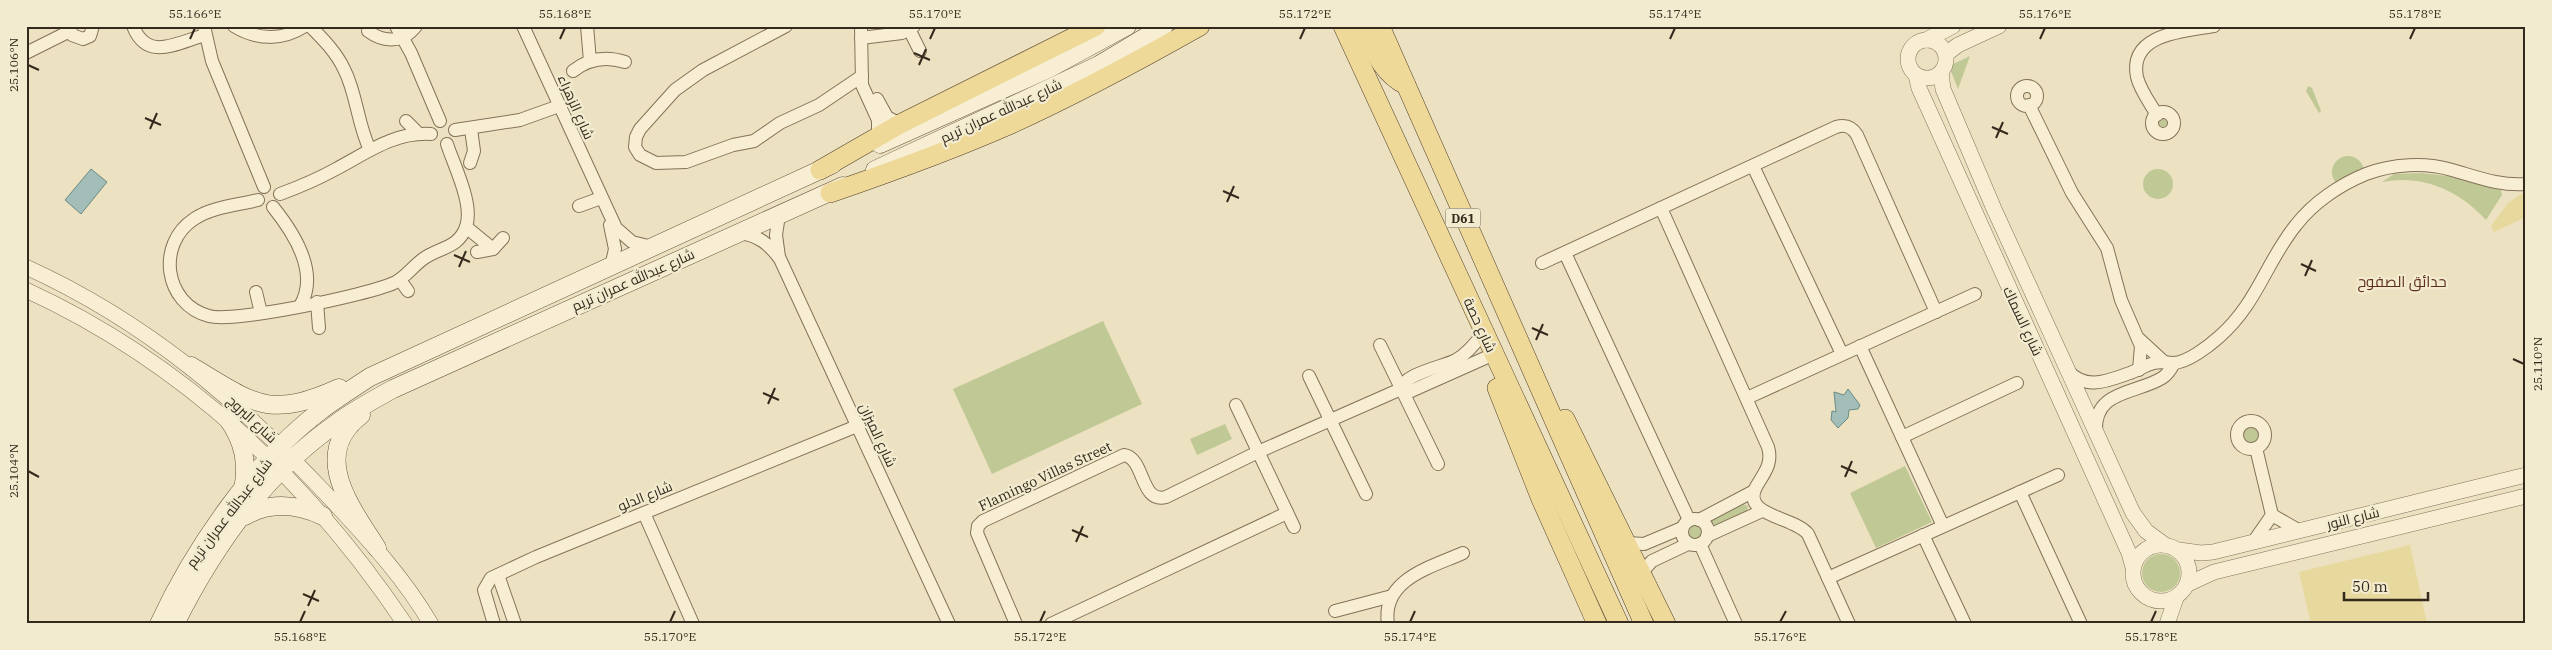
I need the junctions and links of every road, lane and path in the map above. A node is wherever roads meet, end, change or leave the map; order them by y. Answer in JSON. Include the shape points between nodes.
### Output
{"nodes":[{"id":1,"x":93,"y":26,"type":"edge"},
{"id":2,"x":133,"y":26,"type":"edge"},
{"id":3,"x":234,"y":26,"type":"edge"},
{"id":4,"x":305,"y":26,"type":"edge"},
{"id":5,"x":310,"y":26,"type":"edge"},
{"id":6,"x":416,"y":26,"type":"edge"},
{"id":7,"x":523,"y":26,"type":"edge"},
{"id":8,"x":588,"y":26,"type":"edge"},
{"id":9,"x":786,"y":26,"type":"edge"},
{"id":10,"x":1096,"y":26,"type":"edge"},
{"id":11,"x":1127,"y":26,"type":"edge"},
{"id":12,"x":1164,"y":26,"type":"edge"},
{"id":13,"x":1200,"y":26,"type":"edge"},
{"id":14,"x":1380,"y":26,"type":"edge"},
{"id":15,"x":1954,"y":26,"type":"edge"},
{"id":16,"x":1999,"y":26,"type":"edge"},
{"id":17,"x":2214,"y":26,"type":"edge"},
{"id":18,"x":912,"y":28,"type":"edge"},
{"id":19,"x":1348,"y":28,"type":"edge"},
{"id":20,"x":70,"y":29,"type":"edge"},
{"id":21,"x":204,"y":31,"type":"edge"},
{"id":22,"x":368,"y":31,"type":"dead end"},
{"id":23,"x":400,"y":32,"type":"edge"},
{"id":24,"x":861,"y":32,"type":"edge"},
{"id":25,"x":1926,"y":40,"type":"junction"},
{"id":26,"x":920,"y":51,"type":"dead end"},
{"id":27,"x":26,"y":53,"type":"edge"},
{"id":28,"x":1946,"y":54,"type":"junction"},
{"id":29,"x":590,"y":61,"type":"junction"},
{"id":30,"x":625,"y":62,"type":"dead end"},
{"id":31,"x":573,"y":71,"type":"dead end"},
{"id":32,"x":1941,"y":73,"type":"junction"},
{"id":33,"x":1916,"y":75,"type":"junction"},
{"id":34,"x":863,"y":77,"type":"junction"},
{"id":35,"x":1407,"y":86,"type":"junction"},
{"id":36,"x":2029,"y":105,"type":"dead end"},
{"id":37,"x":559,"y":106,"type":"junction"},
{"id":38,"x":2157,"y":115,"type":"dead end"},
{"id":39,"x":406,"y":121,"type":"dead end"},
{"id":40,"x":440,"y":121,"type":"junction"},
{"id":41,"x":900,"y":124,"type":"junction"},
{"id":42,"x":471,"y":129,"type":"junction"},
{"id":43,"x":455,"y":130,"type":"junction"},
{"id":44,"x":418,"y":133,"type":"junction"},
{"id":45,"x":431,"y":134,"type":"junction"},
{"id":46,"x":878,"y":136,"type":"junction"},
{"id":47,"x":447,"y":144,"type":"junction"},
{"id":48,"x":370,"y":150,"type":"junction"},
{"id":49,"x":470,"y":163,"type":"dead end"},
{"id":50,"x":1753,"y":166,"type":"junction"},
{"id":51,"x":820,"y":170,"type":"junction"},
{"id":52,"x":2526,"y":184,"type":"edge"},
{"id":53,"x":264,"y":187,"type":"junction"},
{"id":54,"x":830,"y":193,"type":"junction"},
{"id":55,"x":280,"y":194,"type":"junction"},
{"id":56,"x":601,"y":199,"type":"junction"},
{"id":57,"x":258,"y":200,"type":"junction"},
{"id":58,"x":580,"y":206,"type":"dead end"},
{"id":59,"x":273,"y":207,"type":"junction"},
{"id":60,"x":1661,"y":208,"type":"junction"},
{"id":61,"x":1994,"y":209,"type":"junction"},
{"id":62,"x":779,"y":215,"type":"junction"},
{"id":63,"x":1975,"y":216,"type":"junction"},
{"id":64,"x":466,"y":227,"type":"junction"},
{"id":65,"x":739,"y":232,"type":"junction"},
{"id":66,"x":503,"y":238,"type":"dead end"},
{"id":67,"x":652,"y":247,"type":"junction"},
{"id":68,"x":493,"y":248,"type":"junction"},
{"id":69,"x":477,"y":252,"type":"dead end"},
{"id":70,"x":1565,"y":252,"type":"junction"},
{"id":71,"x":780,"y":259,"type":"junction"},
{"id":72,"x":1542,"y":263,"type":"dead end"},
{"id":73,"x":26,"y":267,"type":"edge"},
{"id":74,"x":611,"y":267,"type":"junction"},
{"id":75,"x":308,"y":276,"type":"junction"},
{"id":76,"x":400,"y":280,"type":"junction"},
{"id":77,"x":26,"y":290,"type":"edge"},
{"id":78,"x":408,"y":291,"type":"dead end"},
{"id":79,"x":256,"y":292,"type":"dead end"},
{"id":80,"x":1975,"y":294,"type":"dead end"},
{"id":81,"x":330,"y":300,"type":"junction"},
{"id":82,"x":317,"y":302,"type":"junction"},
{"id":83,"x":300,"y":306,"type":"junction"},
{"id":84,"x":261,"y":312,"type":"junction"},
{"id":85,"x":1936,"y":312,"type":"junction"},
{"id":86,"x":319,"y":328,"type":"dead end"},
{"id":87,"x":1484,"y":332,"type":"junction"},
{"id":88,"x":2138,"y":339,"type":"junction"},
{"id":89,"x":1380,"y":345,"type":"dead end"},
{"id":90,"x":1860,"y":346,"type":"junction"},
{"id":91,"x":1522,"y":349,"type":"junction"},
{"id":92,"x":1842,"y":354,"type":"junction"},
{"id":93,"x":1495,"y":358,"type":"junction"},
{"id":94,"x":2169,"y":363,"type":"junction"},
{"id":95,"x":1457,"y":364,"type":"junction"},
{"id":96,"x":191,"y":366,"type":"junction"},
{"id":97,"x":2066,"y":369,"type":"junction"},
{"id":98,"x":2139,"y":370,"type":"junction"},
{"id":99,"x":1309,"y":376,"type":"dead end"},
{"id":100,"x":370,"y":377,"type":"junction"},
{"id":101,"x":2018,"y":383,"type":"dead end"},
{"id":102,"x":392,"y":389,"type":"junction"},
{"id":103,"x":1401,"y":389,"type":"junction"},
{"id":104,"x":1747,"y":398,"type":"junction"},
{"id":105,"x":1236,"y":404,"type":"dead end"},
{"id":106,"x":228,"y":419,"type":"junction"},
{"id":107,"x":1330,"y":420,"type":"junction"},
{"id":108,"x":857,"y":426,"type":"junction"},
{"id":109,"x":2096,"y":431,"type":"junction"},
{"id":110,"x":1902,"y":437,"type":"junction"},
{"id":111,"x":2256,"y":448,"type":"dead end"},
{"id":112,"x":1258,"y":452,"type":"junction"},
{"id":113,"x":282,"y":458,"type":"junction"},
{"id":114,"x":1438,"y":464,"type":"dead end"},
{"id":115,"x":2058,"y":475,"type":"dead end"},
{"id":116,"x":2526,"y":475,"type":"edge"},
{"id":117,"x":243,"y":490,"type":"junction"},
{"id":118,"x":1754,"y":491,"type":"junction"},
{"id":119,"x":2020,"y":492,"type":"junction"},
{"id":120,"x":1366,"y":494,"type":"dead end"},
{"id":121,"x":2526,"y":496,"type":"edge"},
{"id":122,"x":1762,"y":511,"type":"junction"},
{"id":123,"x":644,"y":513,"type":"junction"},
{"id":124,"x":1288,"y":513,"type":"junction"},
{"id":125,"x":2272,"y":515,"type":"junction"},
{"id":126,"x":323,"y":516,"type":"junction"},
{"id":127,"x":240,"y":518,"type":"junction"},
{"id":128,"x":1690,"y":523,"type":"junction"},
{"id":129,"x":1294,"y":526,"type":"dead end"},
{"id":130,"x":1943,"y":526,"type":"junction"},
{"id":131,"x":2300,"y":531,"type":"junction"},
{"id":132,"x":1923,"y":535,"type":"junction"},
{"id":133,"x":1698,"y":541,"type":"junction"},
{"id":134,"x":2254,"y":541,"type":"junction"},
{"id":135,"x":1628,"y":543,"type":"junction"},
{"id":136,"x":377,"y":548,"type":"junction"},
{"id":137,"x":2172,"y":548,"type":"junction"},
{"id":138,"x":1463,"y":553,"type":"dead end"},
{"id":139,"x":2133,"y":567,"type":"junction"},
{"id":140,"x":1642,"y":572,"type":"junction"},
{"id":141,"x":498,"y":575,"type":"junction"},
{"id":142,"x":1828,"y":578,"type":"junction"},
{"id":143,"x":2188,"y":584,"type":"junction"},
{"id":144,"x":1392,"y":596,"type":"junction"},
{"id":145,"x":2176,"y":598,"type":"junction"},
{"id":146,"x":1335,"y":611,"type":"dead end"},
{"id":147,"x":159,"y":624,"type":"edge"},
{"id":148,"x":175,"y":624,"type":"edge"},
{"id":149,"x":404,"y":624,"type":"edge"},
{"id":150,"x":431,"y":624,"type":"edge"},
{"id":151,"x":494,"y":624,"type":"edge"},
{"id":152,"x":515,"y":624,"type":"edge"},
{"id":153,"x":693,"y":624,"type":"edge"},
{"id":154,"x":949,"y":624,"type":"edge"},
{"id":155,"x":1016,"y":624,"type":"edge"},
{"id":156,"x":1051,"y":624,"type":"edge"},
{"id":157,"x":1388,"y":624,"type":"edge"},
{"id":158,"x":1597,"y":624,"type":"edge"},
{"id":159,"x":1619,"y":624,"type":"edge"},
{"id":160,"x":1644,"y":624,"type":"edge"},
{"id":161,"x":1666,"y":624,"type":"edge"},
{"id":162,"x":1736,"y":624,"type":"edge"},
{"id":163,"x":1849,"y":624,"type":"edge"},
{"id":164,"x":1964,"y":624,"type":"edge"},
{"id":165,"x":2081,"y":624,"type":"edge"},
{"id":166,"x":2168,"y":624,"type":"edge"}],
"edges":[{"from":1,"to":20,"type":"street","via":[[90,36],[83,39],[75,38]]},
{"from":2,"to":21,"type":"street","via":[[142,43],[153,48]]},
{"from":3,"to":4,"type":"street","via":[[246,33],[270,38]]},
{"from":5,"to":48,"type":"street","via":[[335,52],[345,69],[358,122]]},
{"from":6,"to":23,"type":"street"},
{"from":7,"to":37,"type":"street","name":"شارع الزهراء"},
{"from":8,"to":29,"type":"street"},
{"from":9,"to":34,"type":"street","via":[[702,70],[675,90],[640,129],[635,147],[640,155],[656,163],[686,162],[733,145],[754,142],[780,122],[819,105]]},
{"from":10,"to":41,"type":"main road"},
{"from":11,"to":51,"type":"main road","name":"شارع عبدالله عمران تريم","via":[[1048,70]]},
{"from":12,"to":54,"type":"main road","name":"شارع عبدالله عمران تريم","via":[[1099,65]]},
{"from":13,"to":54,"type":"main road","via":[[1012,124],[901,169]]},
{"from":14,"to":35,"type":"main road","name":"شارع حصة","number":"D61"},
{"from":15,"to":25,"type":"street","name":"شارع السماك"},
{"from":16,"to":28,"type":"street"},
{"from":17,"to":38,"type":"street","via":[[2158,37],[2145,46],[2136,68],[2137,76]]},
{"from":18,"to":24,"type":"street"},
{"from":18,"to":26,"type":"street"},
{"from":19,"to":35,"type":"main road","via":[[1395,80]]},
{"from":19,"to":87,"type":"main road","name":"شارع حصة","number":"D61"},
{"from":20,"to":27,"type":"street"},
{"from":21,"to":53,"type":"street","via":[[212,61]]},
{"from":22,"to":23,"type":"street","via":[[384,40]]},
{"from":23,"to":40,"type":"street","via":[[430,85]]},
{"from":24,"to":34,"type":"street"},
{"from":25,"to":28,"type":"street","via":[[1938,43]]},
{"from":25,"to":33,"type":"street","name":"شارع السماك","via":[[1914,45],[1910,51],[1908,64]]},
{"from":28,"to":32,"type":"street","name":"شارع السماك","via":[[1947,61]]},
{"from":29,"to":30,"type":"street","via":[[608,58]]},
{"from":29,"to":31,"type":"street"},
{"from":32,"to":33,"type":"street","via":[[1929,78]]},
{"from":32,"to":61,"type":"street","name":"شارع السماك","via":[[1943,89]]},
{"from":33,"to":63,"type":"street","name":"شارع السماك"},
{"from":34,"to":41,"type":"street","via":[[887,117]]},
{"from":34,"to":46,"type":"street","via":[[863,88],[878,120]]},
{"from":35,"to":91,"type":"main road","name":"شارع حصة","number":"D61"},
{"from":36,"to":88,"type":"street","via":[[2072,193],[2107,248],[2121,300]]},
{"from":37,"to":42,"type":"street","via":[[520,120]]},
{"from":37,"to":56,"type":"street","name":"شارع الزهراء"},
{"from":39,"to":44,"type":"street"},
{"from":40,"to":43,"type":"street","via":[[451,123]]},
{"from":40,"to":45,"type":"street","via":[[433,126]]},
{"from":41,"to":46,"type":"main road"},
{"from":42,"to":43,"type":"street"},
{"from":42,"to":49,"type":"street","via":[[474,150]]},
{"from":43,"to":47,"type":"street","via":[[454,138]]},
{"from":44,"to":45,"type":"street"},
{"from":44,"to":48,"type":"street","via":[[393,138]]},
{"from":45,"to":47,"type":"street","via":[[435,141]]},
{"from":46,"to":51,"type":"main road"},
{"from":47,"to":64,"type":"street","via":[[467,203]]},
{"from":48,"to":55,"type":"street"},
{"from":50,"to":60,"type":"street"},
{"from":50,"to":85,"type":"street","via":[[1836,127],[1851,128],[1857,135]]},
{"from":50,"to":92,"type":"street"},
{"from":51,"to":67,"type":"main road","name":"شارع عبدالله عمران تريم"},
{"from":52,"to":94,"type":"street","via":[[2487,182],[2421,165],[2366,174],[2320,200],[2307,212],[2285,240],[2258,291],[2233,324],[2189,357]]},
{"from":53,"to":55,"type":"street","via":[[272,186]]},
{"from":53,"to":57,"type":"street"},
{"from":54,"to":62,"type":"main road","name":"شارع عبدالله عمران تريم"},
{"from":55,"to":59,"type":"street","via":[[279,202]]},
{"from":56,"to":58,"type":"street"},
{"from":56,"to":67,"type":"street","name":"شارع الزهراء","via":[[623,236],[642,246]]},
{"from":56,"to":74,"type":"street","name":"شارع الزهراء","via":[[615,240]]},
{"from":57,"to":59,"type":"street","via":[[264,206]]},
{"from":57,"to":84,"type":"street","via":[[195,218],[172,245],[169,261],[176,291],[182,300],[199,312],[219,318]]},
{"from":59,"to":75,"type":"street","via":[[295,239]]},
{"from":60,"to":70,"type":"street"},
{"from":60,"to":104,"type":"street"},
{"from":61,"to":63,"type":"street"},
{"from":61,"to":97,"type":"street","name":"شارع السماك"},
{"from":62,"to":65,"type":"main road","name":"شارع عبدالله عمران تريم"},
{"from":62,"to":71,"type":"street","name":"شارع الميزان","via":[[776,235]]},
{"from":63,"to":139,"type":"street","name":"شارع السماك"},
{"from":64,"to":68,"type":"street"},
{"from":64,"to":76,"type":"street","via":[[452,246],[424,258]]},
{"from":65,"to":71,"type":"street","name":"شارع الميزان","via":[[761,239],[773,248]]},
{"from":65,"to":102,"type":"main road","name":"شارع عبدالله عمران تريم"},
{"from":66,"to":68,"type":"street"},
{"from":67,"to":74,"type":"main road","name":"شارع عبدالله عمران تريم"},
{"from":68,"to":69,"type":"street"},
{"from":70,"to":72,"type":"street"},
{"from":70,"to":128,"type":"street"},
{"from":71,"to":108,"type":"street","name":"شارع الميزان"},
{"from":73,"to":96,"type":"street","name":"شارع البروج","via":[[92,301]]},
{"from":74,"to":100,"type":"main road","name":"شارع عبدالله عمران تريم"},
{"from":75,"to":81,"type":"street","via":[[321,294]]},
{"from":75,"to":83,"type":"street","via":[[306,297]]},
{"from":76,"to":78,"type":"street"},
{"from":76,"to":81,"type":"street"},
{"from":77,"to":106,"type":"street","name":"شارع البروج","via":[[116,338],[155,363]]},
{"from":79,"to":84,"type":"street"},
{"from":80,"to":85,"type":"street"},
{"from":81,"to":82,"type":"street"},
{"from":82,"to":83,"type":"street"},
{"from":82,"to":86,"type":"street"},
{"from":83,"to":84,"type":"street"},
{"from":85,"to":90,"type":"street"},
{"from":87,"to":93,"type":"main road","name":"شارع حصة","number":"D61"},
{"from":87,"to":95,"type":"street","name":"Flamingo Villas Street"},
{"from":88,"to":94,"type":"street"},
{"from":88,"to":98,"type":"street","via":[[2142,354]]},
{"from":89,"to":103,"type":"street"},
{"from":90,"to":92,"type":"street"},
{"from":90,"to":110,"type":"street"},
{"from":91,"to":135,"type":"main road","via":[[1538,365]]},
{"from":91,"to":160,"type":"main road","name":"شارع حصة","number":"D61"},
{"from":92,"to":104,"type":"street"},
{"from":93,"to":95,"type":"street","name":"Flamingo Villas Street"},
{"from":93,"to":158,"type":"main road","via":[[1499,395]]},
{"from":93,"to":159,"type":"main road","name":"شارع حصة","number":"D61"},
{"from":94,"to":98,"type":"street"},
{"from":94,"to":109,"type":"street","via":[[2162,378],[2106,402],[2097,415]]},
{"from":95,"to":103,"type":"street","name":"Flamingo Villas Street","via":[[1412,391]]},
{"from":96,"to":100,"type":"main road","via":[[249,399],[283,406],[313,400]]},
{"from":96,"to":113,"type":"street","name":"شارع البروج"},
{"from":97,"to":98,"type":"street","via":[[2080,381],[2096,384]]},
{"from":97,"to":109,"type":"street","name":"شارع السماك"},
{"from":99,"to":107,"type":"street"},
{"from":100,"to":113,"type":"main road","name":"شارع عبدالله عمران تريم","via":[[318,412]]},
{"from":101,"to":110,"type":"street"},
{"from":102,"to":113,"type":"main road","name":"شارع عبدالله عمران تريم"},
{"from":102,"to":136,"type":"main road","via":[[346,430],[337,459],[338,479],[345,497]]},
{"from":103,"to":107,"type":"street","name":"Flamingo Villas Street"},
{"from":103,"to":114,"type":"street"},
{"from":104,"to":118,"type":"street","via":[[1770,458],[1768,468]]},
{"from":105,"to":112,"type":"street"},
{"from":106,"to":113,"type":"street","name":"شارع البروج"},
{"from":106,"to":117,"type":"main road","via":[[244,453],[246,475]]},
{"from":107,"to":112,"type":"street","name":"Flamingo Villas Street"},
{"from":107,"to":120,"type":"street"},
{"from":108,"to":123,"type":"street","name":"شارع الدلو"},
{"from":108,"to":154,"type":"street","name":"شارع الميزان"},
{"from":109,"to":137,"type":"street","name":"شارع السماك","via":[[2137,519],[2146,531]]},
{"from":110,"to":130,"type":"street"},
{"from":111,"to":125,"type":"street"},
{"from":112,"to":124,"type":"street"},
{"from":112,"to":155,"type":"street","name":"Flamingo Villas Street","via":[[1158,498],[1149,491],[1134,461],[1124,455],[980,523],[977,533]]},
{"from":113,"to":117,"type":"main road","name":"شارع عبدالله عمران تريم"},
{"from":113,"to":126,"type":"street","name":"شارع البروج"},
{"from":113,"to":127,"type":"main road","name":"شارع عبدالله عمران تريم"},
{"from":113,"to":136,"type":"street","name":"شارع البروج"},
{"from":115,"to":119,"type":"street"},
{"from":116,"to":131,"type":"street","name":"شارع النور"},
{"from":117,"to":147,"type":"main road","name":"شارع عبدالله عمران تريم","via":[[182,576]]},
{"from":118,"to":122,"type":"street","via":[[1756,504]]},
{"from":118,"to":128,"type":"street"},
{"from":119,"to":130,"type":"street"},
{"from":119,"to":165,"type":"street"},
{"from":121,"to":143,"type":"street","name":"شارع النور","via":[[2214,572]]},
{"from":122,"to":133,"type":"street"},
{"from":122,"to":142,"type":"street","via":[[1796,523],[1805,530]]},
{"from":123,"to":141,"type":"street","name":"شارع الدلو"},
{"from":123,"to":153,"type":"street"},
{"from":124,"to":129,"type":"street"},
{"from":124,"to":156,"type":"street"},
{"from":125,"to":131,"type":"street"},
{"from":125,"to":134,"type":"street"},
{"from":126,"to":127,"type":"main road","via":[[310,510],[281,505],[253,511]]},
{"from":126,"to":149,"type":"street","name":"شارع البروج"},
{"from":127,"to":148,"type":"main road","name":"شارع عبدالله عمران تريم","via":[[210,560]]},
{"from":128,"to":133,"type":"street","via":[[1683,538]]},
{"from":128,"to":133,"type":"street","via":[[1707,528]]},
{"from":128,"to":135,"type":"street","via":[[1644,544]]},
{"from":130,"to":132,"type":"street"},
{"from":131,"to":134,"type":"street","name":"شارع النور"},
{"from":132,"to":142,"type":"street"},
{"from":132,"to":164,"type":"street"},
{"from":133,"to":140,"type":"street","via":[[1652,561]]},
{"from":133,"to":162,"type":"street"},
{"from":134,"to":137,"type":"street","name":"شارع النور","via":[[2201,553]]},
{"from":135,"to":140,"type":"main road"},
{"from":136,"to":150,"type":"street","name":"شارع البروج"},
{"from":137,"to":139,"type":"street","via":[[2148,548],[2141,552]]},
{"from":137,"to":143,"type":"street","via":[[2189,566]]},
{"from":138,"to":144,"type":"street","via":[[1410,577]]},
{"from":139,"to":145,"type":"street","via":[[2133,576],[2141,593],[2158,602]]},
{"from":140,"to":161,"type":"main road"},
{"from":141,"to":151,"type":"street","name":"شارع الدلو","via":[[491,578],[484,590]]},
{"from":141,"to":152,"type":"street"},
{"from":142,"to":163,"type":"street"},
{"from":143,"to":145,"type":"street"},
{"from":144,"to":146,"type":"street"},
{"from":144,"to":157,"type":"street","via":[[1387,612]]},
{"from":145,"to":166,"type":"street"}]}
